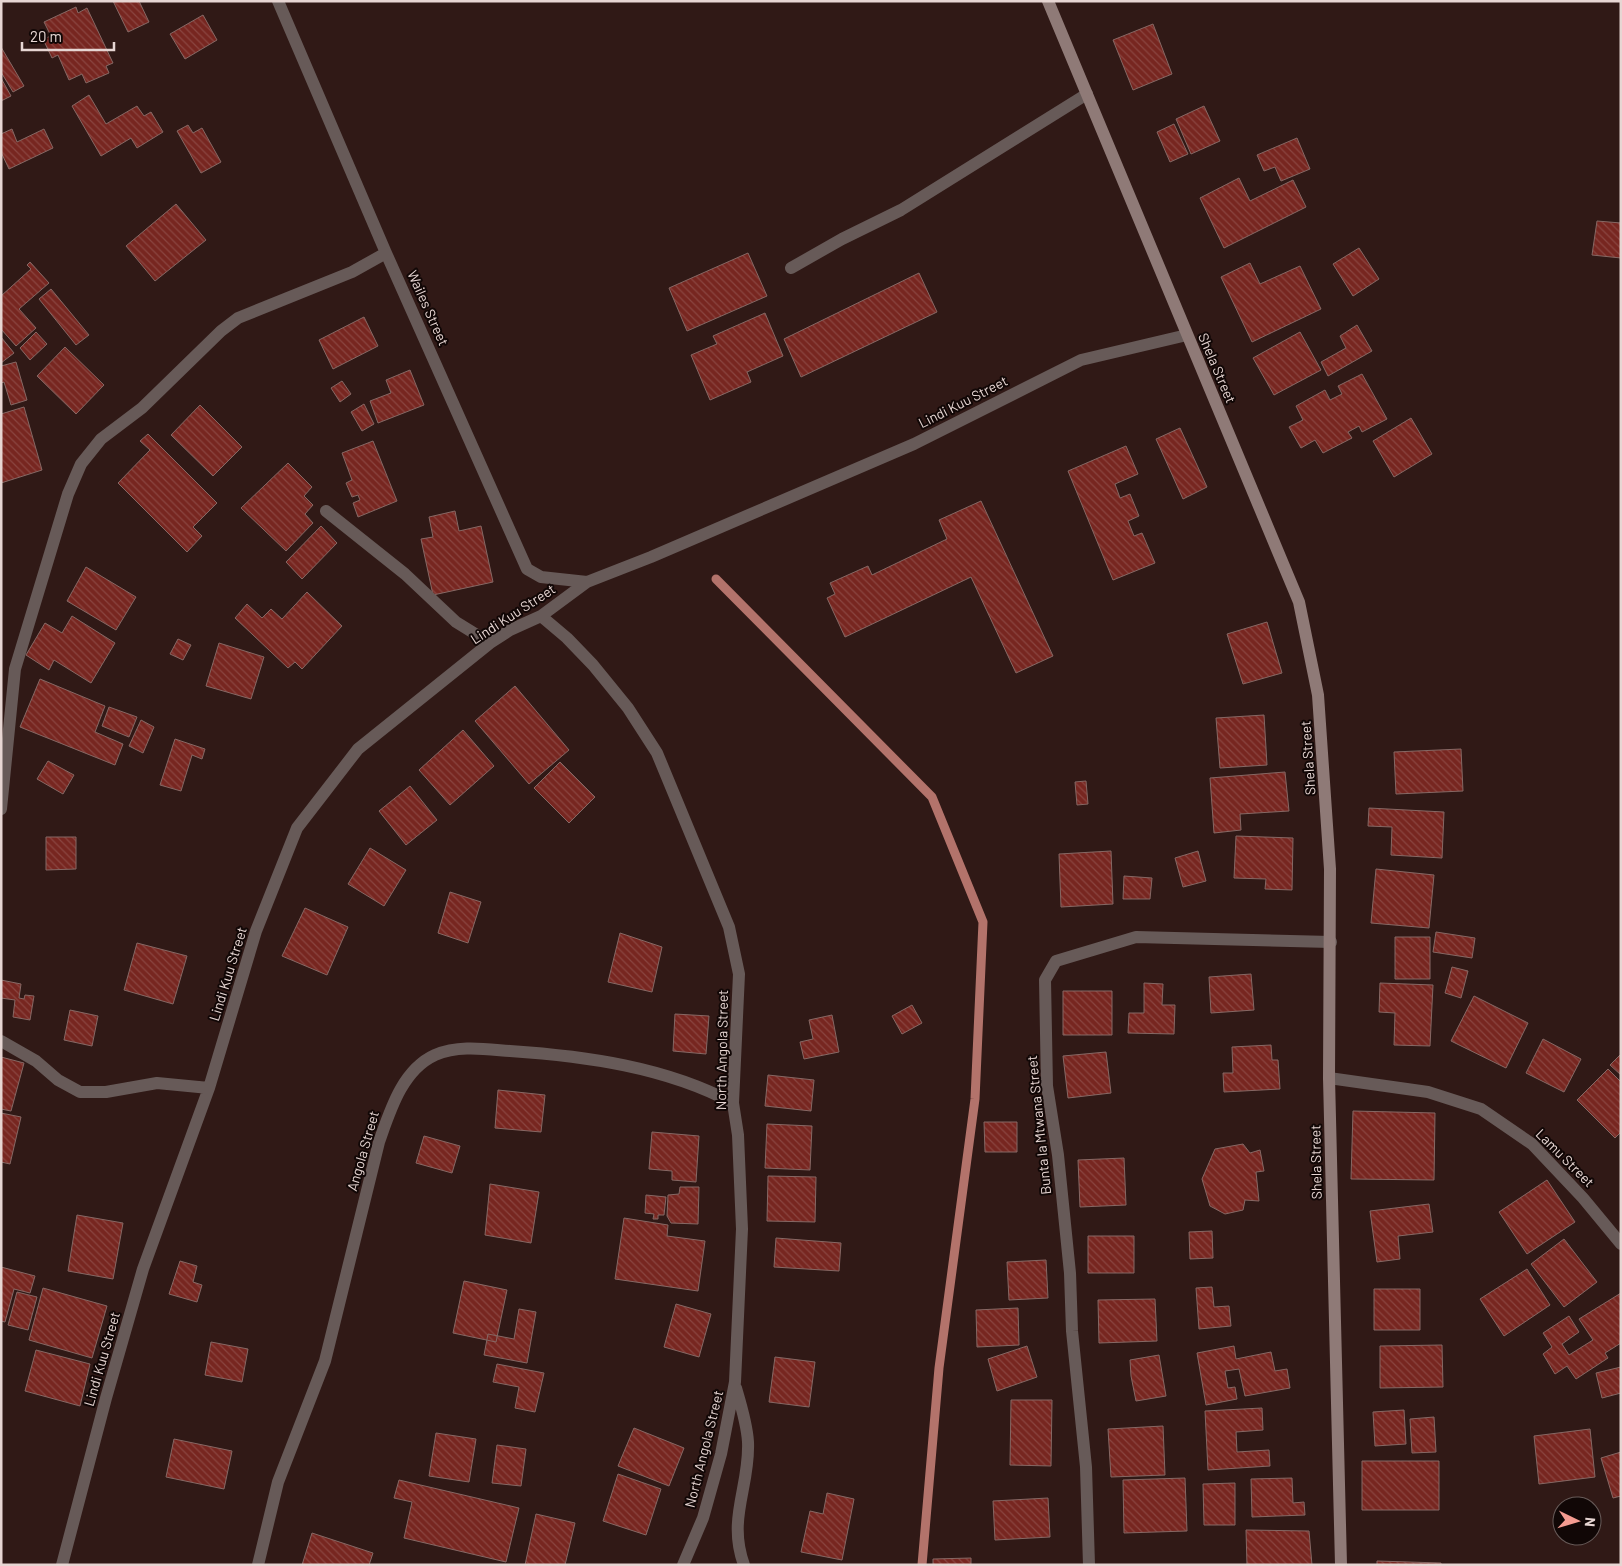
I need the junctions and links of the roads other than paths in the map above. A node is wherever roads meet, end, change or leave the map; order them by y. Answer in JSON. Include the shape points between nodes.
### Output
{"nodes":[{"id":1,"x":278,"y":1,"type":"edge"},
{"id":2,"x":1048,"y":1,"type":"edge"},
{"id":3,"x":1087,"y":94,"type":"junction"},
{"id":4,"x":386,"y":253,"type":"junction"},
{"id":5,"x":791,"y":268,"type":"dead end"},
{"id":6,"x":1187,"y":334,"type":"junction"},
{"id":7,"x":326,"y":511,"type":"dead end"},
{"id":8,"x":587,"y":582,"type":"junction"},
{"id":9,"x":541,"y":616,"type":"junction"},
{"id":10,"x":490,"y":644,"type":"junction"},
{"id":11,"x":1,"y":809,"type":"edge"},
{"id":12,"x":1331,"y":942,"type":"junction"},
{"id":13,"x":1,"y":1041,"type":"edge"},
{"id":14,"x":1329,"y":1078,"type":"junction"},
{"id":15,"x":208,"y":1088,"type":"junction"},
{"id":16,"x":733,"y":1103,"type":"junction"},
{"id":17,"x":1621,"y":1244,"type":"edge"},
{"id":18,"x":735,"y":1382,"type":"junction"},
{"id":19,"x":62,"y":1565,"type":"edge"},
{"id":20,"x":258,"y":1565,"type":"edge"},
{"id":21,"x":683,"y":1565,"type":"edge"},
{"id":22,"x":744,"y":1565,"type":"edge"},
{"id":23,"x":1089,"y":1565,"type":"edge"},
{"id":24,"x":1341,"y":1565,"type":"edge"}],
"edges":[{"from":1,"to":4,"type":"street","name":"Wailes Street"},
{"from":2,"to":3,"type":"main road","name":"Shela Street"},
{"from":3,"to":5,"type":"street","via":[[901,210]]},
{"from":3,"to":6,"type":"main road","name":"Shela Street"},
{"from":4,"to":8,"type":"street","name":"Wailes Street","via":[[528,569],[541,577]]},
{"from":4,"to":11,"type":"street","via":[[352,272],[238,318],[142,408],[102,439],[81,464],[68,494],[15,669]]},
{"from":6,"to":8,"type":"street","name":"Lindi Kuu Street","via":[[1081,360],[914,444]]},
{"from":6,"to":12,"type":"main road","name":"Shela Street","via":[[1299,602],[1318,695],[1330,869]]},
{"from":7,"to":10,"type":"street","via":[[405,574],[456,622]]},
{"from":8,"to":9,"type":"street","name":"Lindi Kuu Street"},
{"from":9,"to":10,"type":"street","name":"Lindi Kuu Street","via":[[510,630]]},
{"from":9,"to":16,"type":"street","name":"North Angola Street","via":[[593,665],[628,708],[657,753],[729,927],[738,974]]},
{"from":10,"to":15,"type":"street","name":"Lindi Kuu Street","via":[[358,749],[297,828],[256,931]]},
{"from":12,"to":14,"type":"main road","name":"Shela Street"},
{"from":12,"to":23,"type":"street","name":"Bunta la Mtwana Street","via":[[1136,937],[1056,961],[1046,980],[1046,1086],[1058,1155],[1070,1273],[1072,1330],[1086,1467]]},
{"from":13,"to":15,"type":"street","via":[[80,1092],[106,1092],[156,1083]]},
{"from":14,"to":17,"type":"street","name":"Lamu Street","via":[[1428,1092],[1481,1109],[1532,1144],[1584,1198]]},
{"from":14,"to":24,"type":"main road","name":"Shela Street"},
{"from":15,"to":19,"type":"street","name":"Lindi Kuu Street","via":[[143,1269]]},
{"from":16,"to":18,"type":"street","name":"North Angola Street","via":[[738,1135],[742,1229]]},
{"from":16,"to":20,"type":"street","name":"Angola Street","via":[[666,1075],[566,1055],[460,1048],[434,1056],[407,1077],[379,1142],[325,1361],[278,1482]]},
{"from":18,"to":21,"type":"street","name":"North Angola Street","via":[[721,1454],[703,1518]]},
{"from":18,"to":22,"type":"street","via":[[748,1441],[736,1526],[737,1544]]}]}
